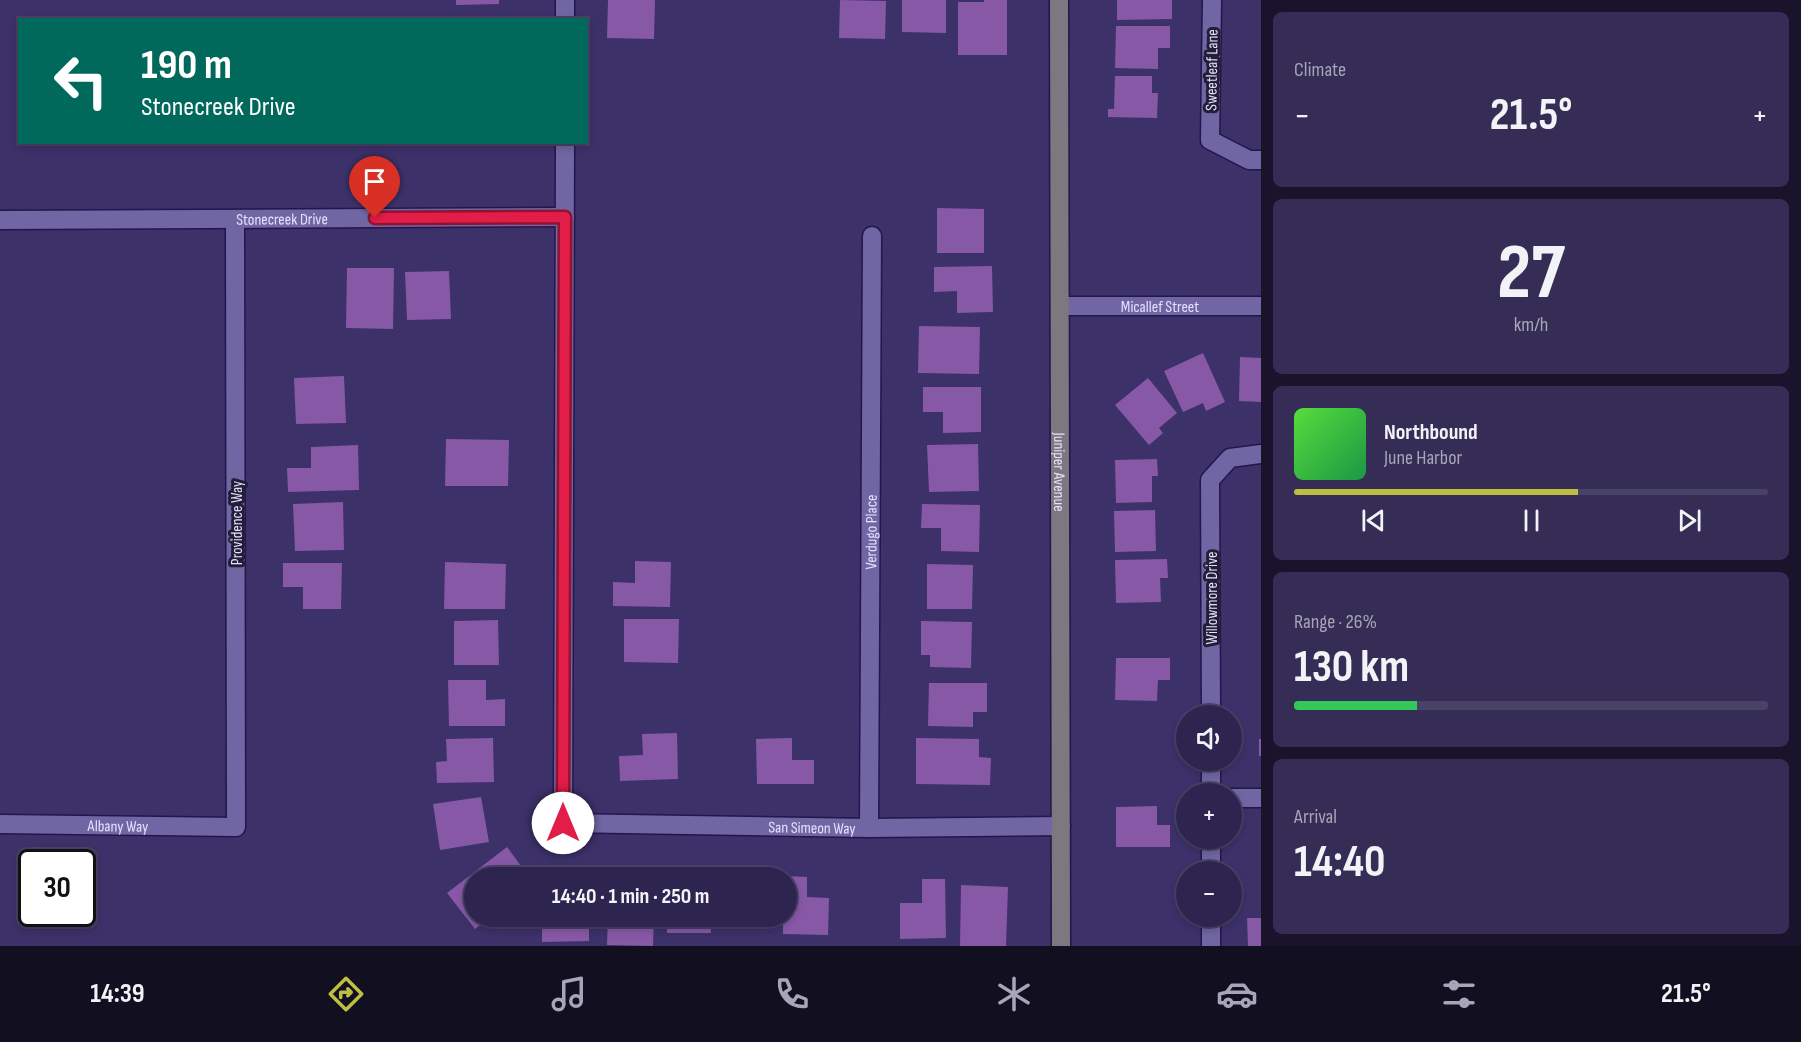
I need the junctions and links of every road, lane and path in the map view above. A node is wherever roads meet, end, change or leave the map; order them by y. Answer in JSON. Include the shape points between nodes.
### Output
{"nodes":[{"id":1,"x":565,"y":0,"type":"edge"},
{"id":2,"x":1059,"y":0,"type":"edge"},
{"id":3,"x":1212,"y":0,"type":"edge"},
{"id":4,"x":565,"y":18,"type":"edge"},
{"id":5,"x":565,"y":144,"type":"edge"},
{"id":6,"x":1261,"y":160,"type":"edge"},
{"id":7,"x":565,"y":217,"type":"junction"},
{"id":8,"x":235,"y":219,"type":"junction"},
{"id":9,"x":0,"y":220,"type":"edge"},
{"id":10,"x":872,"y":236,"type":"dead end"},
{"id":11,"x":1060,"y":306,"type":"junction"},
{"id":12,"x":1261,"y":306,"type":"edge"},
{"id":13,"x":1261,"y":454,"type":"edge"},
{"id":14,"x":1211,"y":705,"type":"edge"},
{"id":15,"x":1242,"y":798,"type":"edge"},
{"id":16,"x":1261,"y":798,"type":"edge"},
{"id":17,"x":0,"y":824,"type":"edge"},
{"id":18,"x":236,"y":826,"type":"joint"},
{"id":19,"x":1061,"y":826,"type":"junction"},
{"id":20,"x":869,"y":828,"type":"junction"},
{"id":21,"x":1211,"y":927,"type":"edge"},
{"id":22,"x":1061,"y":946,"type":"edge"},
{"id":23,"x":1211,"y":946,"type":"edge"}],
"edges":[{"from":1,"to":4,"type":"street"},
{"from":2,"to":11,"type":"street","name":"Juniper Avenue"},
{"from":3,"to":6,"type":"street","name":"Sweetleaf Lane","via":[[1210,140],[1249,160]]},
{"from":5,"to":7,"type":"street"},
{"from":7,"to":8,"type":"street","name":"Stonecreek Drive"},
{"from":7,"to":20,"type":"street","name":"San Simeon Way","via":[[563,823]]},
{"from":8,"to":9,"type":"street","name":"Stonecreek Drive"},
{"from":8,"to":18,"type":"street","name":"Providence Way"},
{"from":10,"to":20,"type":"street","name":"Verdugo Place"},
{"from":11,"to":12,"type":"street","name":"Micallef Street"},
{"from":11,"to":19,"type":"street","name":"Juniper Avenue"},
{"from":13,"to":14,"type":"street","name":"Willowmore Drive","via":[[1230,458],[1210,480]]},
{"from":15,"to":16,"type":"street"},
{"from":17,"to":18,"type":"street","name":"Albany Way"},
{"from":19,"to":20,"type":"street","name":"San Simeon Way"},
{"from":19,"to":22,"type":"street","name":"Juniper Avenue"},
{"from":21,"to":23,"type":"street"}]}
